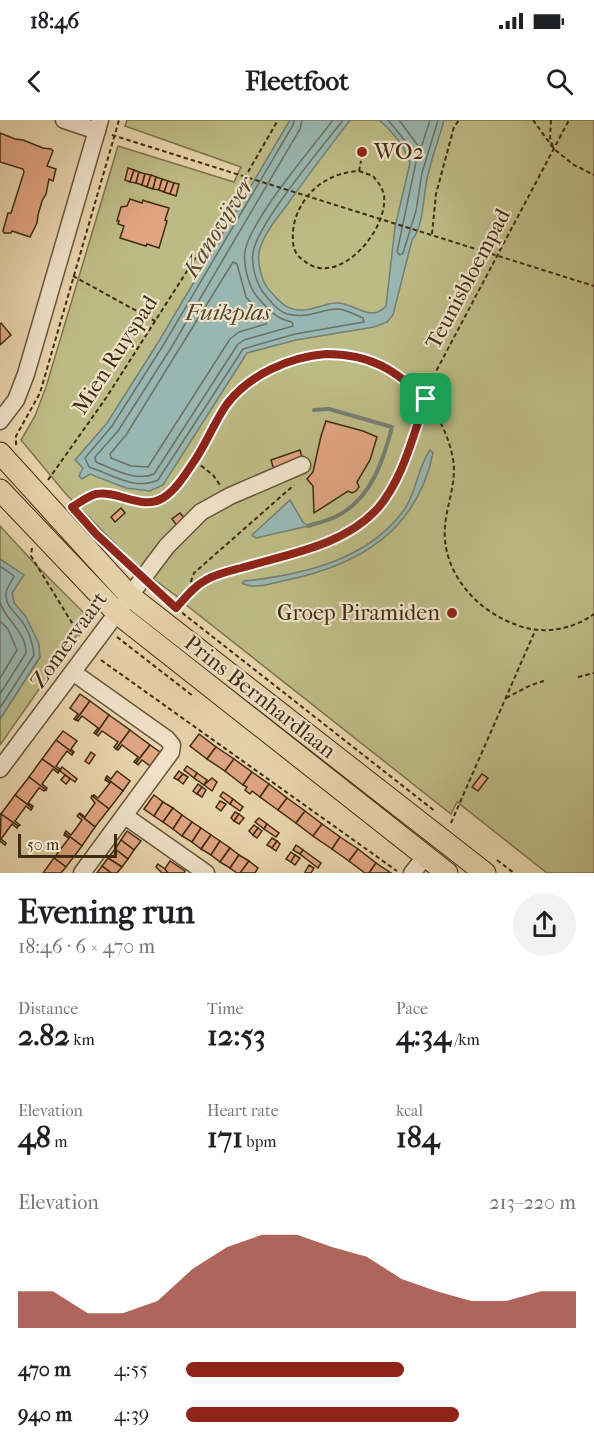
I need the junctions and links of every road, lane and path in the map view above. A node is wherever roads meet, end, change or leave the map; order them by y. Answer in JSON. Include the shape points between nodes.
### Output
{"nodes":[{"id":1,"x":64,"y":120,"type":"edge"},
{"id":2,"x":119,"y":120,"type":"edge"},
{"id":3,"x":278,"y":120,"type":"edge"},
{"id":4,"x":459,"y":120,"type":"edge"},
{"id":5,"x":533,"y":120,"type":"edge"},
{"id":6,"x":551,"y":120,"type":"edge"},
{"id":7,"x":569,"y":120,"type":"edge"},
{"id":8,"x":99,"y":125,"type":"edge"},
{"id":9,"x":114,"y":136,"type":"junction"},
{"id":10,"x":554,"y":149,"type":"junction"},
{"id":11,"x":361,"y":161,"type":"dead end"},
{"id":12,"x":359,"y":171,"type":"junction"},
{"id":13,"x":594,"y":174,"type":"edge"},
{"id":14,"x":245,"y":177,"type":"junction"},
{"id":15,"x":307,"y":197,"type":"junction"},
{"id":16,"x":381,"y":220,"type":"junction"},
{"id":17,"x":432,"y":234,"type":"junction"},
{"id":18,"x":496,"y":255,"type":"junction"},
{"id":19,"x":73,"y":276,"type":"junction"},
{"id":20,"x":594,"y":286,"type":"edge"},
{"id":21,"x":155,"y":321,"type":"junction"},
{"id":22,"x":426,"y":399,"type":"junction"},
{"id":23,"x":0,"y":422,"type":"edge"},
{"id":24,"x":8,"y":449,"type":"edge"},
{"id":25,"x":195,"y":460,"type":"junction"},
{"id":26,"x":299,"y":467,"type":"joint"},
{"id":27,"x":48,"y":480,"type":"dead end"},
{"id":28,"x":0,"y":490,"type":"edge"},
{"id":29,"x":230,"y":496,"type":"junction"},
{"id":30,"x":72,"y":507,"type":"dead end"},
{"id":31,"x":105,"y":541,"type":"dead end"},
{"id":32,"x":32,"y":548,"type":"dead end"},
{"id":33,"x":144,"y":577,"type":"junction"},
{"id":34,"x":194,"y":589,"type":"junction"},
{"id":35,"x":130,"y":596,"type":"junction"},
{"id":36,"x":176,"y":608,"type":"junction"},
{"id":37,"x":594,"y":614,"type":"edge"},
{"id":38,"x":111,"y":620,"type":"junction"},
{"id":39,"x":535,"y":631,"type":"junction"},
{"id":40,"x":89,"y":651,"type":"junction"},
{"id":41,"x":140,"y":655,"type":"dead end"},
{"id":42,"x":74,"y":673,"type":"junction"},
{"id":43,"x":594,"y":673,"type":"edge"},
{"id":44,"x":578,"y":677,"type":"dead end"},
{"id":45,"x":544,"y":681,"type":"dead end"},
{"id":46,"x":506,"y":698,"type":"junction"},
{"id":47,"x":0,"y":769,"type":"edge"},
{"id":48,"x":125,"y":816,"type":"junction"},
{"id":49,"x":443,"y":817,"type":"dead end"},
{"id":50,"x":451,"y":823,"type":"dead end"},
{"id":51,"x":426,"y":856,"type":"junction"},
{"id":52,"x":489,"y":865,"type":"edge"},
{"id":53,"x":201,"y":872,"type":"edge"},
{"id":54,"x":82,"y":873,"type":"edge"},
{"id":55,"x":399,"y":873,"type":"edge"},
{"id":56,"x":412,"y":873,"type":"edge"},
{"id":57,"x":447,"y":873,"type":"edge"},
{"id":58,"x":514,"y":873,"type":"edge"}],
"edges":[{"from":1,"to":8,"type":"street"},
{"from":2,"to":9,"type":"path"},
{"from":3,"to":14,"type":"path","name":"Mien Ruyspad"},
{"from":4,"to":17,"type":"path","via":[[436,194]]},
{"from":5,"to":10,"type":"path"},
{"from":6,"to":10,"type":"path"},
{"from":7,"to":10,"type":"path","name":"Teunisbloempad"},
{"from":8,"to":23,"type":"street","via":[[26,374],[16,400]]},
{"from":9,"to":14,"type":"path"},
{"from":9,"to":19,"type":"path"},
{"from":10,"to":13,"type":"path"},
{"from":10,"to":18,"type":"path","name":"Teunisbloempad"},
{"from":11,"to":12,"type":"path"},
{"from":12,"to":15,"type":"path","via":[[341,172]]},
{"from":12,"to":16,"type":"path","via":[[374,176],[380,185],[384,194]]},
{"from":14,"to":15,"type":"path"},
{"from":14,"to":21,"type":"path","name":"Mien Ruyspad"},
{"from":15,"to":16,"type":"path"},
{"from":15,"to":16,"type":"path","via":[[297,214],[293,246],[301,259],[313,266],[329,267],[349,259],[373,236]]},
{"from":16,"to":17,"type":"path"},
{"from":17,"to":18,"type":"path"},
{"from":18,"to":20,"type":"path"},
{"from":18,"to":22,"type":"path","name":"Teunisbloempad","via":[[433,377]]},
{"from":19,"to":21,"type":"path"},
{"from":19,"to":24,"type":"path","via":[[40,393]]},
{"from":21,"to":27,"type":"path","name":"Mien Ruyspad","via":[[78,441]]},
{"from":22,"to":25,"type":"path","via":[[403,378],[369,360],[333,354],[298,358],[278,366],[236,394]]},
{"from":22,"to":34,"type":"path","name":"Teunisbloempad","via":[[390,492],[361,524],[329,542],[205,580]]},
{"from":22,"to":39,"type":"path","via":[[439,417],[453,459],[445,541],[459,582],[486,610]]},
{"from":24,"to":35,"type":"main road","name":"Prins Bernhardlaan"},
{"from":25,"to":29,"type":"path"},
{"from":25,"to":30,"type":"path","via":[[159,500],[141,502],[94,494]]},
{"from":26,"to":29,"type":"street","name":"Zomervaart"},
{"from":26,"to":34,"type":"path","via":[[294,485],[194,573]]},
{"from":28,"to":38,"type":"main road","name":"Prins Bernhardlaan"},
{"from":29,"to":33,"type":"street","name":"Zomervaart","via":[[201,512],[167,546]]},
{"from":31,"to":33,"type":"path"},
{"from":32,"to":40,"type":"path","via":[[31,556]]},
{"from":33,"to":35,"type":"street","name":"Zomervaart"},
{"from":33,"to":36,"type":"path","name":"Prins Bernhardlaan"},
{"from":34,"to":36,"type":"path","name":"Teunisbloempad"},
{"from":35,"to":38,"type":"street","name":"Zomervaart"},
{"from":35,"to":52,"type":"main road","name":"Prins Bernhardlaan"},
{"from":36,"to":49,"type":"path","name":"Prins Bernhardlaan"},
{"from":37,"to":39,"type":"path","via":[[569,626]]},
{"from":38,"to":40,"type":"street","name":"Zomervaart"},
{"from":38,"to":41,"type":"path"},
{"from":38,"to":51,"type":"main road","name":"Prins Bernhardlaan"},
{"from":39,"to":46,"type":"path"},
{"from":40,"to":42,"type":"street","name":"Zomervaart"},
{"from":40,"to":55,"type":"path"},
{"from":42,"to":47,"type":"street","name":"Zomervaart"},
{"from":42,"to":48,"type":"street","via":[[172,745],[171,752]]},
{"from":43,"to":44,"type":"path"},
{"from":45,"to":46,"type":"path"},
{"from":46,"to":50,"type":"path"},
{"from":48,"to":53,"type":"street"},
{"from":48,"to":54,"type":"street"},
{"from":51,"to":56,"type":"street"},
{"from":51,"to":57,"type":"main road","name":"Prins Bernhardlaan"},
{"from":52,"to":58,"type":"path"}]}
